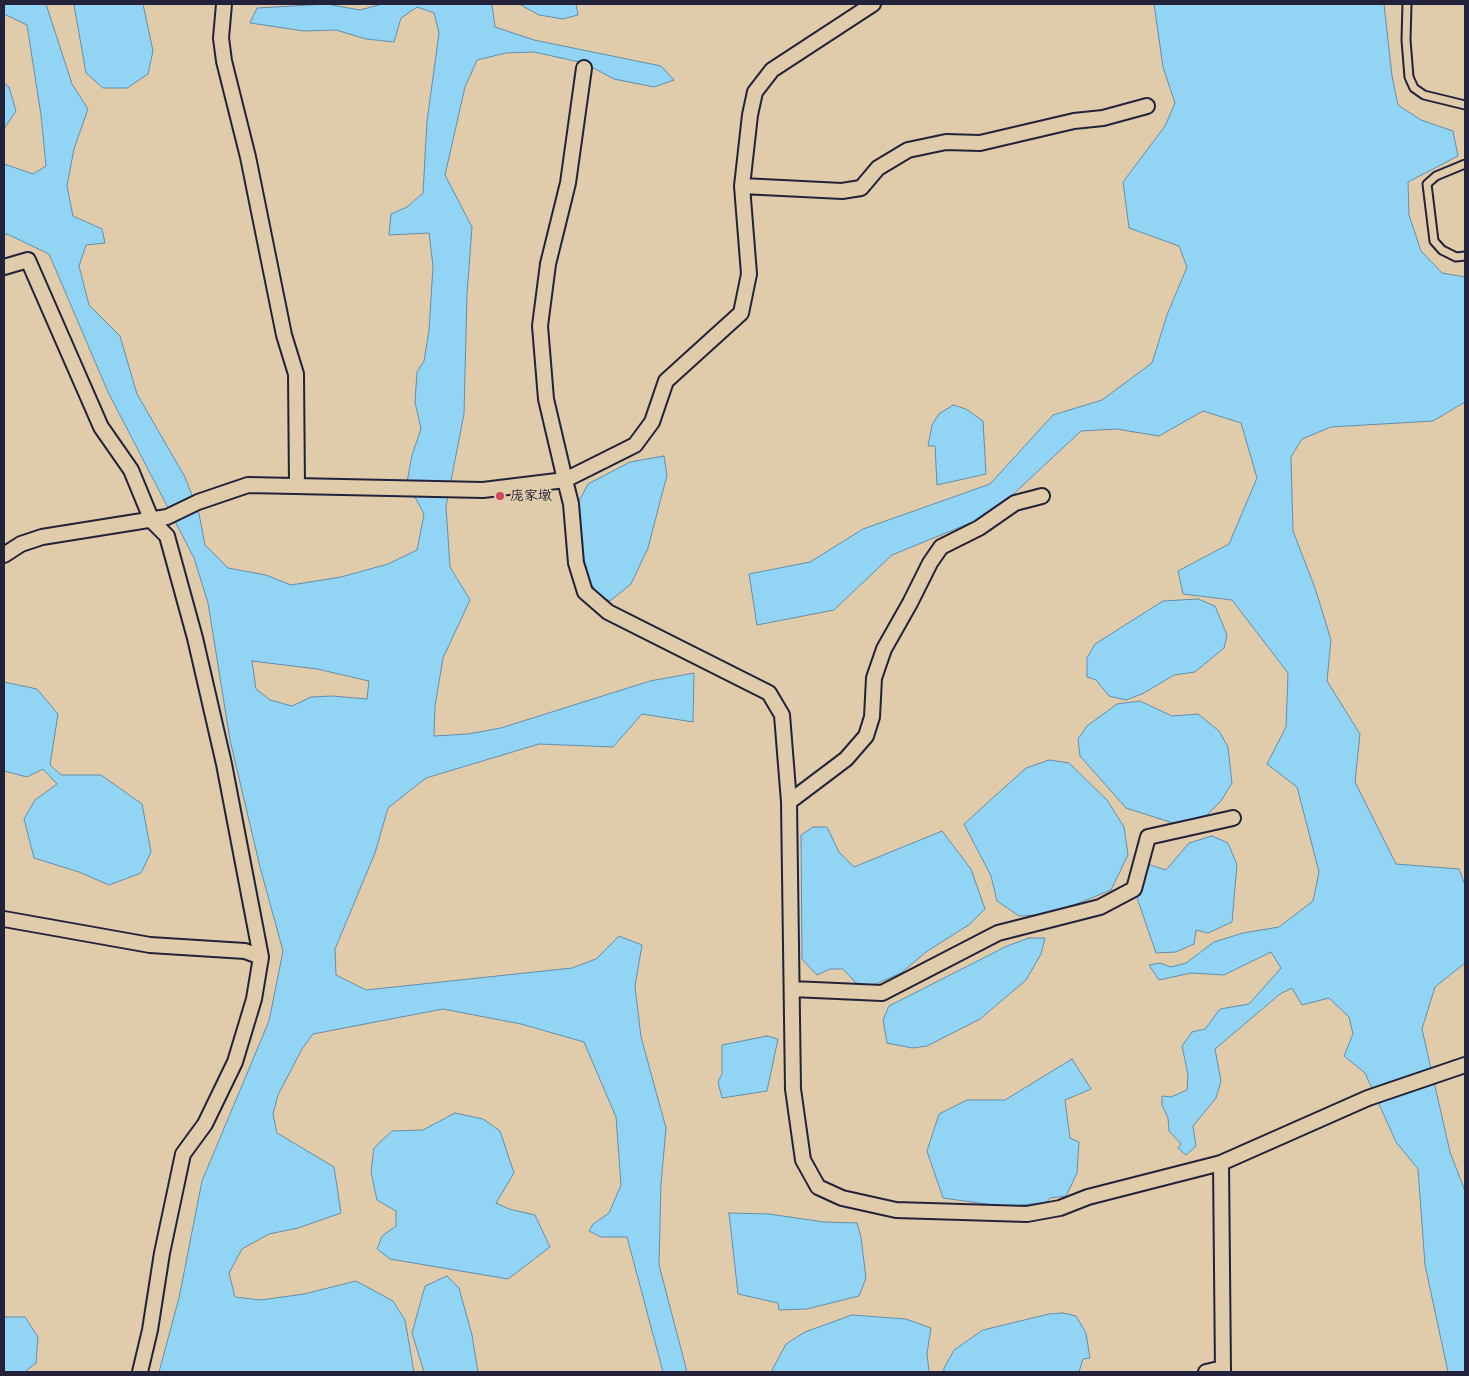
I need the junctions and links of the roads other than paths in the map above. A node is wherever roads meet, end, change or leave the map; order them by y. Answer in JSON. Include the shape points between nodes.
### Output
{"nodes":[{"id":1,"x":224,"y":4,"type":"edge"},
{"id":2,"x":873,"y":4,"type":"edge"},
{"id":3,"x":1407,"y":4,"type":"edge"},
{"id":4,"x":584,"y":68,"type":"dead end"},
{"id":5,"x":1465,"y":105,"type":"edge"},
{"id":6,"x":1147,"y":106,"type":"dead end"},
{"id":7,"x":1465,"y":164,"type":"edge"},
{"id":8,"x":742,"y":186,"type":"junction"},
{"id":9,"x":1465,"y":256,"type":"edge"},
{"id":10,"x":4,"y":268,"type":"edge"},
{"id":11,"x":565,"y":480,"type":"junction"},
{"id":12,"x":297,"y":486,"type":"junction"},
{"id":13,"x":1042,"y":496,"type":"dead end"},
{"id":14,"x":152,"y":521,"type":"junction"},
{"id":15,"x":4,"y":555,"type":"edge"},
{"id":16,"x":790,"y":802,"type":"junction"},
{"id":17,"x":1233,"y":818,"type":"dead end"},
{"id":18,"x":4,"y":919,"type":"edge"},
{"id":19,"x":261,"y":957,"type":"junction"},
{"id":20,"x":792,"y":989,"type":"junction"},
{"id":21,"x":1465,"y":1065,"type":"edge"},
{"id":22,"x":1221,"y":1163,"type":"junction"},
{"id":23,"x":1223,"y":1370,"type":"edge"},
{"id":24,"x":140,"y":1372,"type":"edge"},
{"id":25,"x":1206,"y":1372,"type":"edge"}],
"edges":[{"from":1,"to":12,"type":"street","via":[[221,38],[224,60],[248,157],[284,335],[296,374]]},
{"from":2,"to":8,"type":"street","via":[[772,70],[755,92]]},
{"from":3,"to":5,"type":"lane","via":[[1408,59],[1414,88],[1424,95]]},
{"from":4,"to":11,"type":"street","via":[[568,183],[548,264],[540,326],[546,398]]},
{"from":6,"to":8,"type":"street","via":[[980,143],[946,142],[908,150],[878,168],[861,188],[842,191]]},
{"from":7,"to":9,"type":"lane","via":[[1436,176],[1427,184],[1434,241],[1442,250],[1456,257]]},
{"from":8,"to":11,"type":"street","via":[[749,274],[741,313],[666,381],[652,422],[636,445]]},
{"from":10,"to":14,"type":"street","via":[[28,260],[101,427],[131,470]]},
{"from":11,"to":12,"type":"street","via":[[483,490]]},
{"from":11,"to":16,"type":"street","via":[[571,504],[576,563],[585,592],[608,612],[769,693],[782,715]]},
{"from":12,"to":14,"type":"street","via":[[248,485]]},
{"from":13,"to":16,"type":"street","via":[[1015,503],[942,547],[930,563],[884,649],[874,678],[872,717],[866,736],[846,759]]},
{"from":14,"to":15,"type":"street","via":[[42,537],[21,544]]},
{"from":14,"to":19,"type":"street","via":[[167,536],[195,638],[224,764]]},
{"from":16,"to":20,"type":"street"},
{"from":17,"to":20,"type":"street","via":[[1148,837],[1134,889],[1100,907],[998,933],[882,993]]},
{"from":18,"to":19,"type":"street","via":[[150,944],[245,951]]},
{"from":19,"to":24,"type":"street","via":[[254,999],[235,1062],[204,1124],[183,1154]]},
{"from":20,"to":22,"type":"street","via":[[793,1089],[803,1160],[818,1187],[842,1198],[896,1210],[1027,1214],[1060,1208],[1088,1197]]},
{"from":21,"to":22,"type":"street","via":[[1368,1098]]},
{"from":22,"to":23,"type":"street"},
{"from":23,"to":25,"type":"street"}]}
